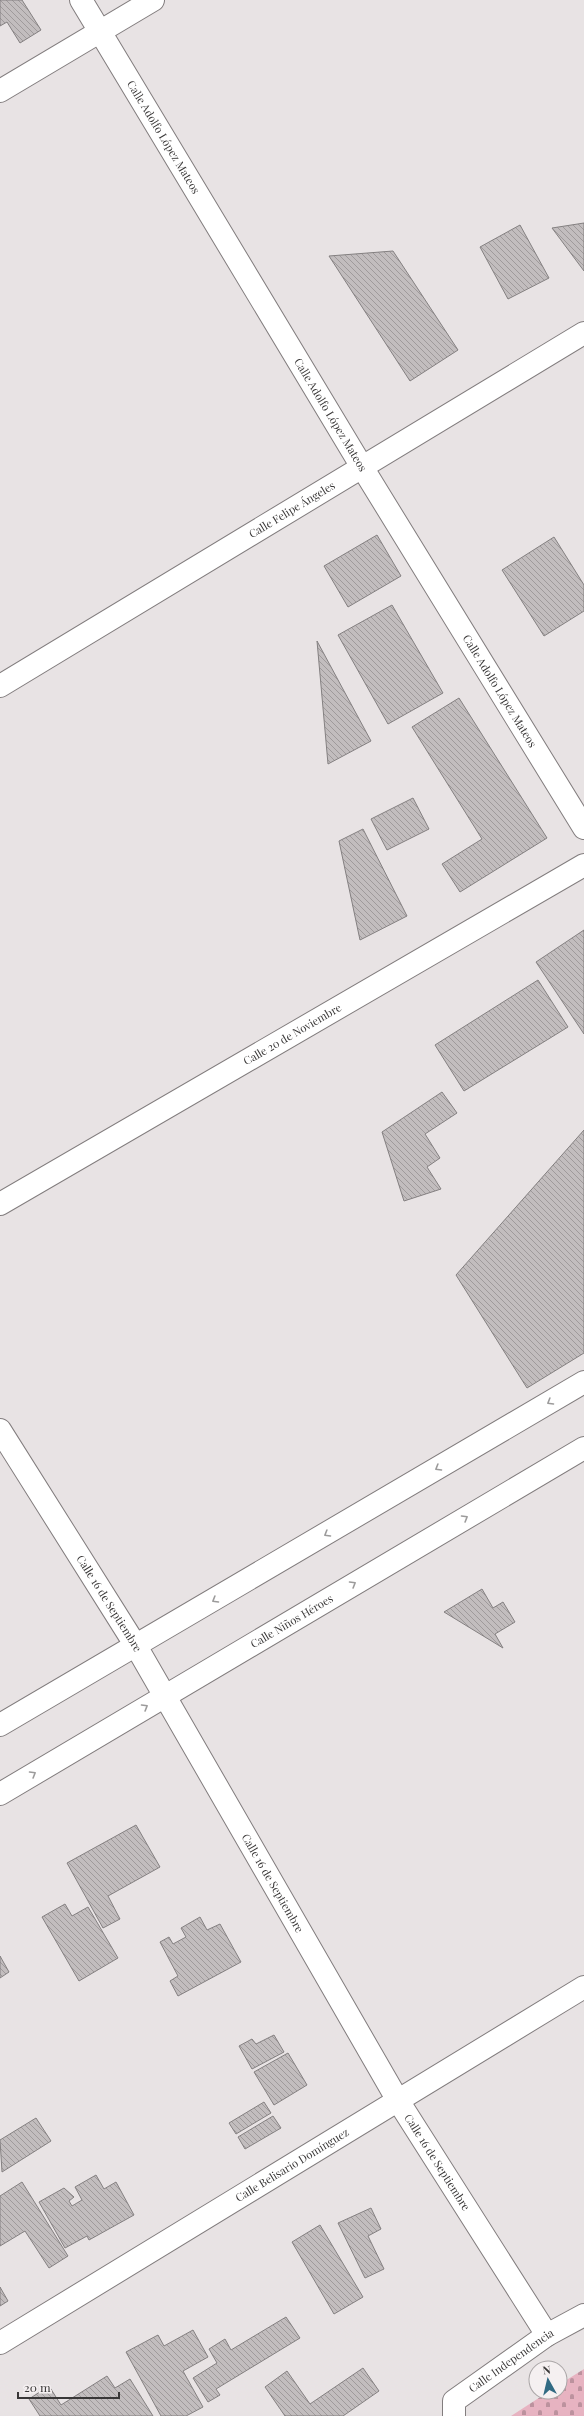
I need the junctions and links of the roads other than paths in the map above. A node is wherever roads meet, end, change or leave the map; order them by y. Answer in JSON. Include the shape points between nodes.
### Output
{"nodes":[{"id":1,"x":81,"y":0,"type":"edge"},
{"id":2,"x":152,"y":0,"type":"edge"},
{"id":3,"x":100,"y":32,"type":"junction"},
{"id":4,"x":0,"y":91,"type":"edge"},
{"id":5,"x":584,"y":333,"type":"edge"},
{"id":6,"x":362,"y":467,"type":"junction"},
{"id":7,"x":0,"y":686,"type":"edge"},
{"id":8,"x":584,"y":828,"type":"edge"},
{"id":9,"x":584,"y":865,"type":"edge"},
{"id":10,"x":0,"y":1204,"type":"edge"},
{"id":11,"x":584,"y":1382,"type":"edge"},
{"id":12,"x":0,"y":1430,"type":"edge"},
{"id":13,"x":584,"y":1448,"type":"edge"},
{"id":14,"x":136,"y":1646,"type":"junction"},
{"id":15,"x":163,"y":1696,"type":"junction"},
{"id":16,"x":0,"y":1725,"type":"edge"},
{"id":17,"x":0,"y":1794,"type":"edge"},
{"id":18,"x":584,"y":1987,"type":"edge"},
{"id":19,"x":397,"y":2100,"type":"junction"},
{"id":20,"x":584,"y":2315,"type":"edge"},
{"id":21,"x":547,"y":2335,"type":"junction"},
{"id":22,"x":0,"y":2343,"type":"edge"},
{"id":23,"x":454,"y":2416,"type":"edge"}],
"edges":[{"from":1,"to":3,"type":"street","name":"Calle Adolfo López Mateos"},
{"from":2,"to":3,"type":"street"},
{"from":3,"to":4,"type":"street"},
{"from":3,"to":6,"type":"street","name":"Calle Adolfo López Mateos"},
{"from":5,"to":6,"type":"street","name":"Calle Felipe Ángeles"},
{"from":6,"to":7,"type":"street","name":"Calle Felipe Ángeles"},
{"from":6,"to":8,"type":"street","name":"Calle Adolfo López Mateos"},
{"from":9,"to":10,"type":"street","name":"Calle 20 de Noviembre"},
{"from":11,"to":14,"type":"street","one_way":true},
{"from":12,"to":14,"type":"street","name":"Calle 16 de Septiembre"},
{"from":15,"to":13,"type":"street","name":"Calle Niños Héroes","one_way":true},
{"from":14,"to":15,"type":"street","name":"Calle 16 de Septiembre"},
{"from":14,"to":16,"type":"street"},
{"from":17,"to":15,"type":"street","name":"Calle Niños Héroes","one_way":true},
{"from":15,"to":19,"type":"street","name":"Calle 16 de Septiembre"},
{"from":18,"to":19,"type":"street","name":"Calle Belisario Domínguez"},
{"from":19,"to":21,"type":"street","name":"Calle 16 de Septiembre"},
{"from":19,"to":22,"type":"street","name":"Calle Belisario Domínguez"},
{"from":20,"to":21,"type":"street","name":"Calle Independencia"},
{"from":21,"to":23,"type":"street","name":"Calle Independencia","via":[[454,2401]]}]}
